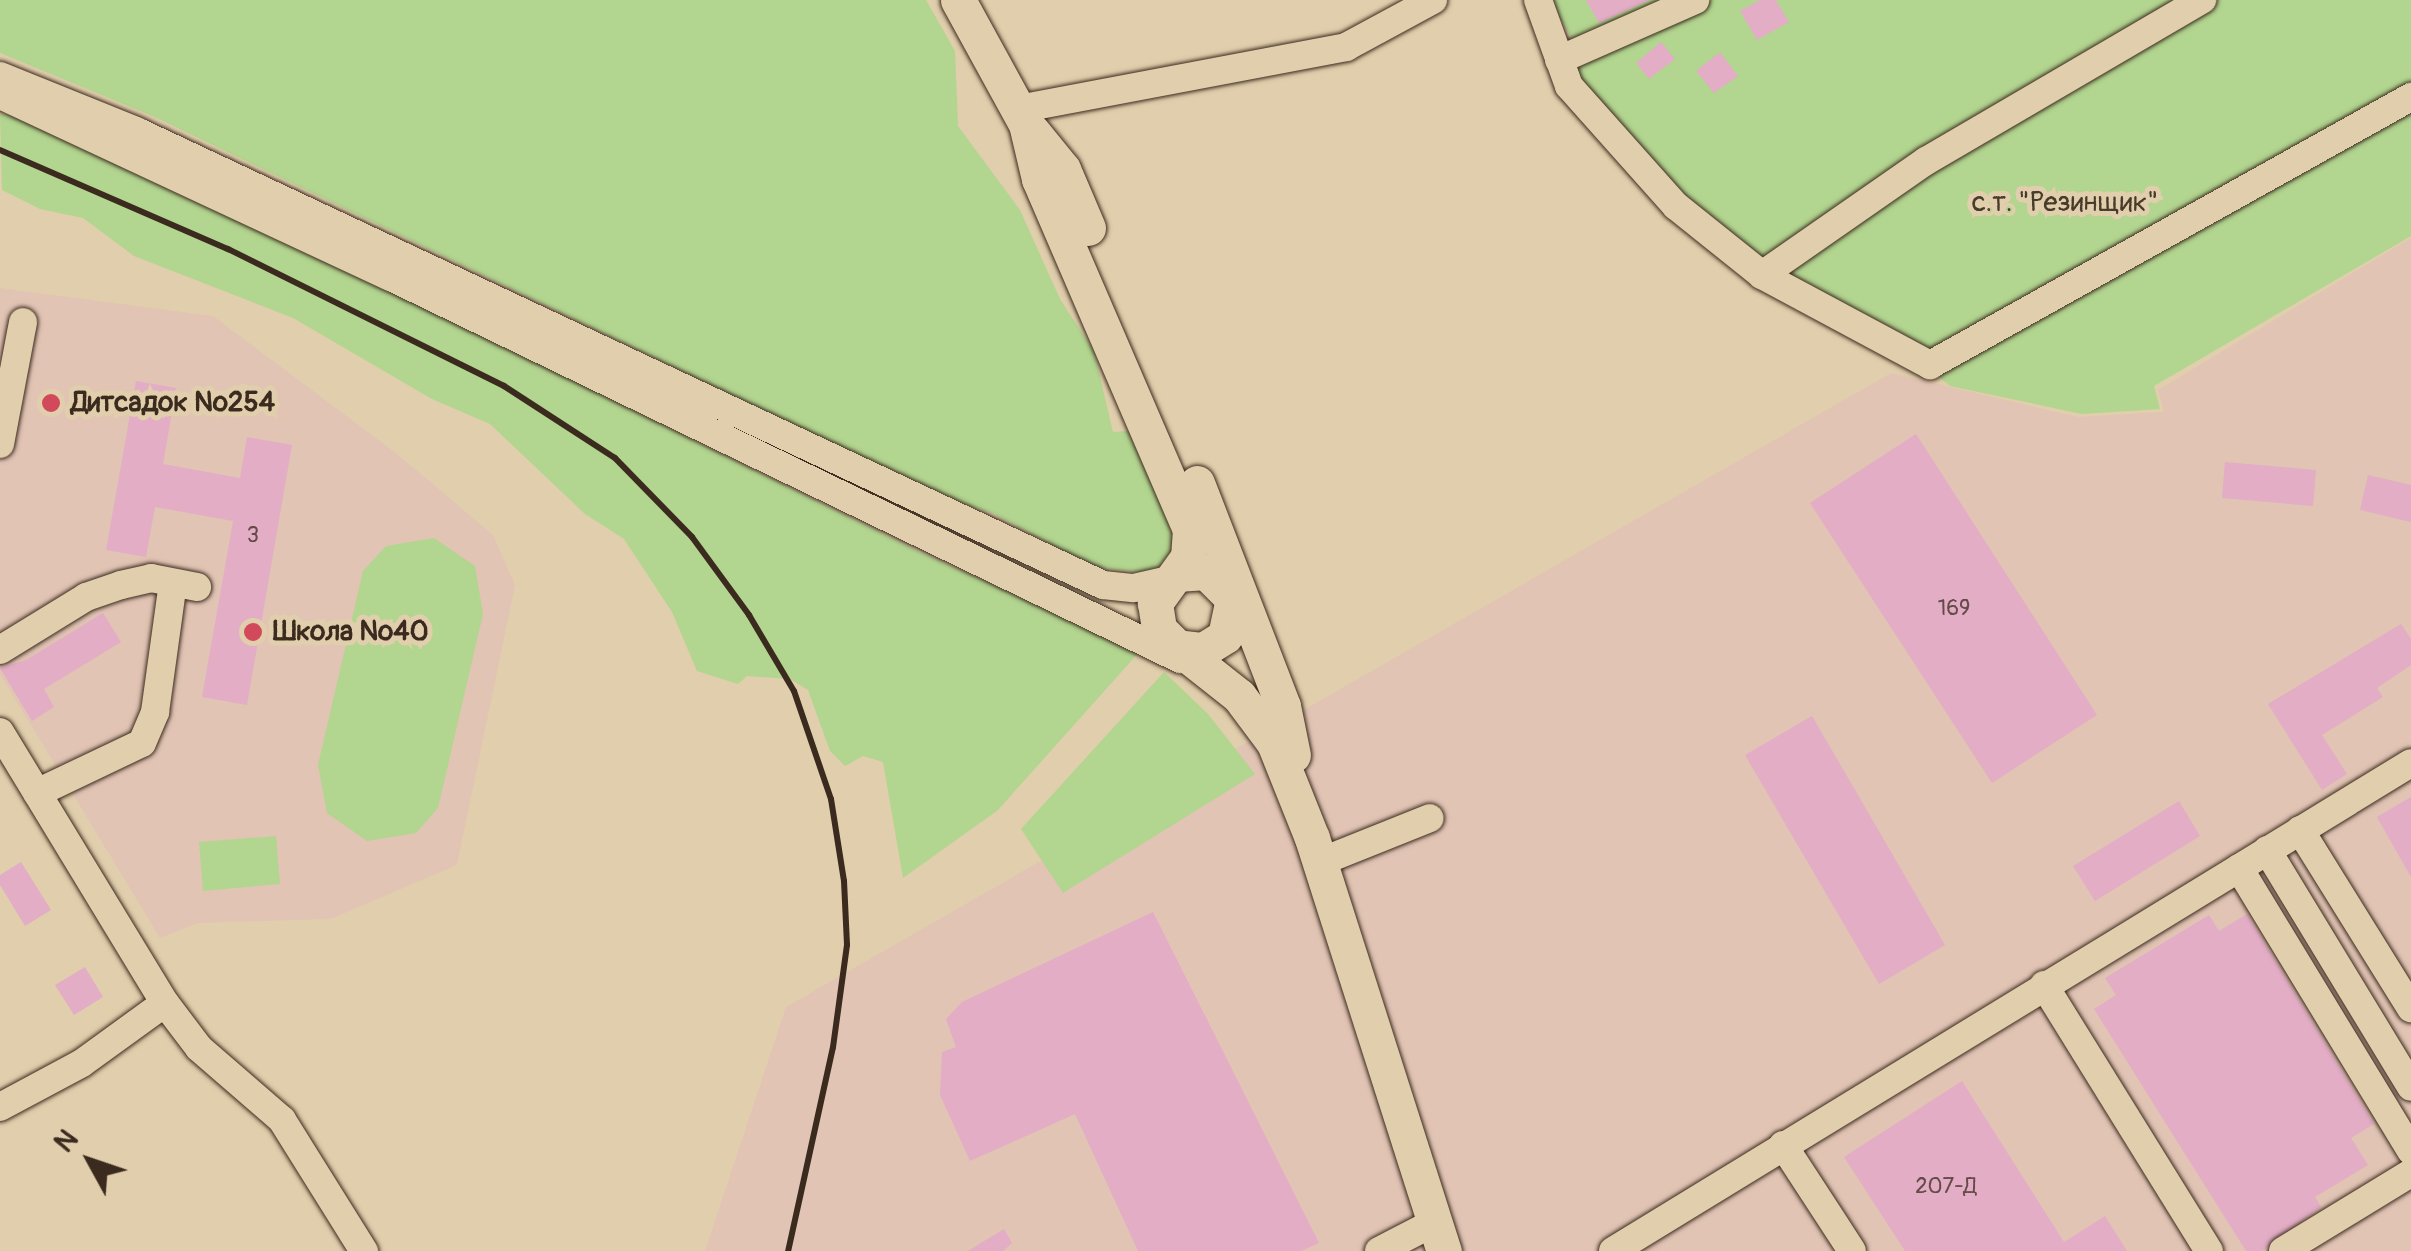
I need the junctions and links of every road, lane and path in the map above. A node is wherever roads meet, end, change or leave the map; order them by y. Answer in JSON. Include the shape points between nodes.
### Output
{"nodes":[{"id":1,"x":958,"y":0,"type":"edge"},
{"id":2,"x":1433,"y":0,"type":"edge"},
{"id":3,"x":1538,"y":0,"type":"edge"},
{"id":4,"x":1695,"y":0,"type":"edge"},
{"id":5,"x":2202,"y":0,"type":"edge"},
{"id":6,"x":1559,"y":60,"type":"junction"},
{"id":7,"x":0,"y":76,"type":"edge"},
{"id":8,"x":0,"y":95,"type":"edge"},
{"id":9,"x":2411,"y":98,"type":"edge"},
{"id":10,"x":1022,"y":116,"type":"junction"},
{"id":11,"x":1762,"y":275,"type":"junction"},
{"id":12,"x":23,"y":322,"type":"dead end"},
{"id":13,"x":0,"y":444,"type":"edge"},
{"id":14,"x":872,"y":507,"type":"junction"},
{"id":15,"x":1174,"y":577,"type":"junction"},
{"id":16,"x":1229,"y":585,"type":"junction"},
{"id":17,"x":1172,"y":643,"type":"junction"},
{"id":18,"x":0,"y":650,"type":"edge"},
{"id":19,"x":1220,"y":681,"type":"junction"},
{"id":20,"x":0,"y":732,"type":"edge"},
{"id":21,"x":1293,"y":754,"type":"junction"},
{"id":22,"x":2409,"y":771,"type":"edge"},
{"id":23,"x":37,"y":793,"type":"junction"},
{"id":24,"x":1430,"y":818,"type":"dead end"},
{"id":25,"x":2300,"y":830,"type":"junction"},
{"id":26,"x":1316,"y":850,"type":"junction"},
{"id":27,"x":2267,"y":850,"type":"junction"},
{"id":28,"x":2239,"y":868,"type":"junction"},
{"id":29,"x":2044,"y":985,"type":"junction"},
{"id":30,"x":165,"y":1002,"type":"junction"},
{"id":31,"x":2411,"y":1008,"type":"edge"},
{"id":32,"x":2411,"y":1087,"type":"edge"},
{"id":33,"x":0,"y":1107,"type":"edge"},
{"id":34,"x":1784,"y":1146,"type":"junction"},
{"id":35,"x":2411,"y":1151,"type":"edge"},
{"id":36,"x":2411,"y":1174,"type":"edge"},
{"id":37,"x":1440,"y":1237,"type":"edge"},
{"id":38,"x":364,"y":1251,"type":"edge"},
{"id":39,"x":1379,"y":1251,"type":"edge"},
{"id":40,"x":1613,"y":1251,"type":"edge"},
{"id":41,"x":1852,"y":1251,"type":"edge"},
{"id":42,"x":2209,"y":1251,"type":"edge"},
{"id":43,"x":2283,"y":1251,"type":"edge"}],
"edges":[{"from":1,"to":10,"type":"main road"},
{"from":2,"to":10,"type":"street","via":[[1346,48]]},
{"from":3,"to":6,"type":"street"},
{"from":4,"to":6,"type":"street"},
{"from":5,"to":11,"type":"street","via":[[1926,161]]},
{"from":6,"to":11,"type":"street","via":[[1568,86],[1620,149],[1676,206]]},
{"from":7,"to":15,"type":"street","via":[[136,131],[1103,585],[1134,588]]},
{"from":8,"to":14,"type":"street"},
{"from":9,"to":11,"type":"street","via":[[2140,244],[1941,363],[1914,357]]},
{"from":10,"to":15,"type":"main road","via":[[1039,179],[1086,274],[1190,528]]},
{"from":10,"to":16,"type":"main road","via":[[1062,169]]},
{"from":12,"to":13,"type":"street"},
{"from":14,"to":17,"type":"street","via":[[914,519]]},
{"from":14,"to":19,"type":"street","via":[[908,532]]},
{"from":15,"to":16,"type":"main road","via":[[1206,572]]},
{"from":15,"to":17,"type":"main road","via":[[1155,603]]},
{"from":16,"to":17,"type":"main road","via":[[1215,645]]},
{"from":16,"to":21,"type":"main road"},
{"from":16,"to":21,"type":"main road","via":[[1283,706]]},
{"from":17,"to":19,"type":"main road"},
{"from":18,"to":23,"type":"street","via":[[86,596],[151,578],[185,585],[142,743]]},
{"from":19,"to":26,"type":"main road","via":[[1262,722]]},
{"from":20,"to":23,"type":"street"},
{"from":21,"to":26,"type":"main road"},
{"from":22,"to":25,"type":"street"},
{"from":23,"to":30,"type":"street"},
{"from":24,"to":26,"type":"street"},
{"from":25,"to":27,"type":"street"},
{"from":25,"to":31,"type":"street"},
{"from":26,"to":37,"type":"main road"},
{"from":27,"to":28,"type":"street"},
{"from":27,"to":32,"type":"street"},
{"from":28,"to":29,"type":"street"},
{"from":28,"to":35,"type":"street"},
{"from":29,"to":34,"type":"street"},
{"from":29,"to":42,"type":"street"},
{"from":30,"to":33,"type":"street","via":[[82,1063]]},
{"from":30,"to":38,"type":"street","via":[[199,1048],[282,1120]]},
{"from":34,"to":40,"type":"street"},
{"from":34,"to":41,"type":"street"},
{"from":36,"to":43,"type":"street"},
{"from":37,"to":39,"type":"street"}]}
